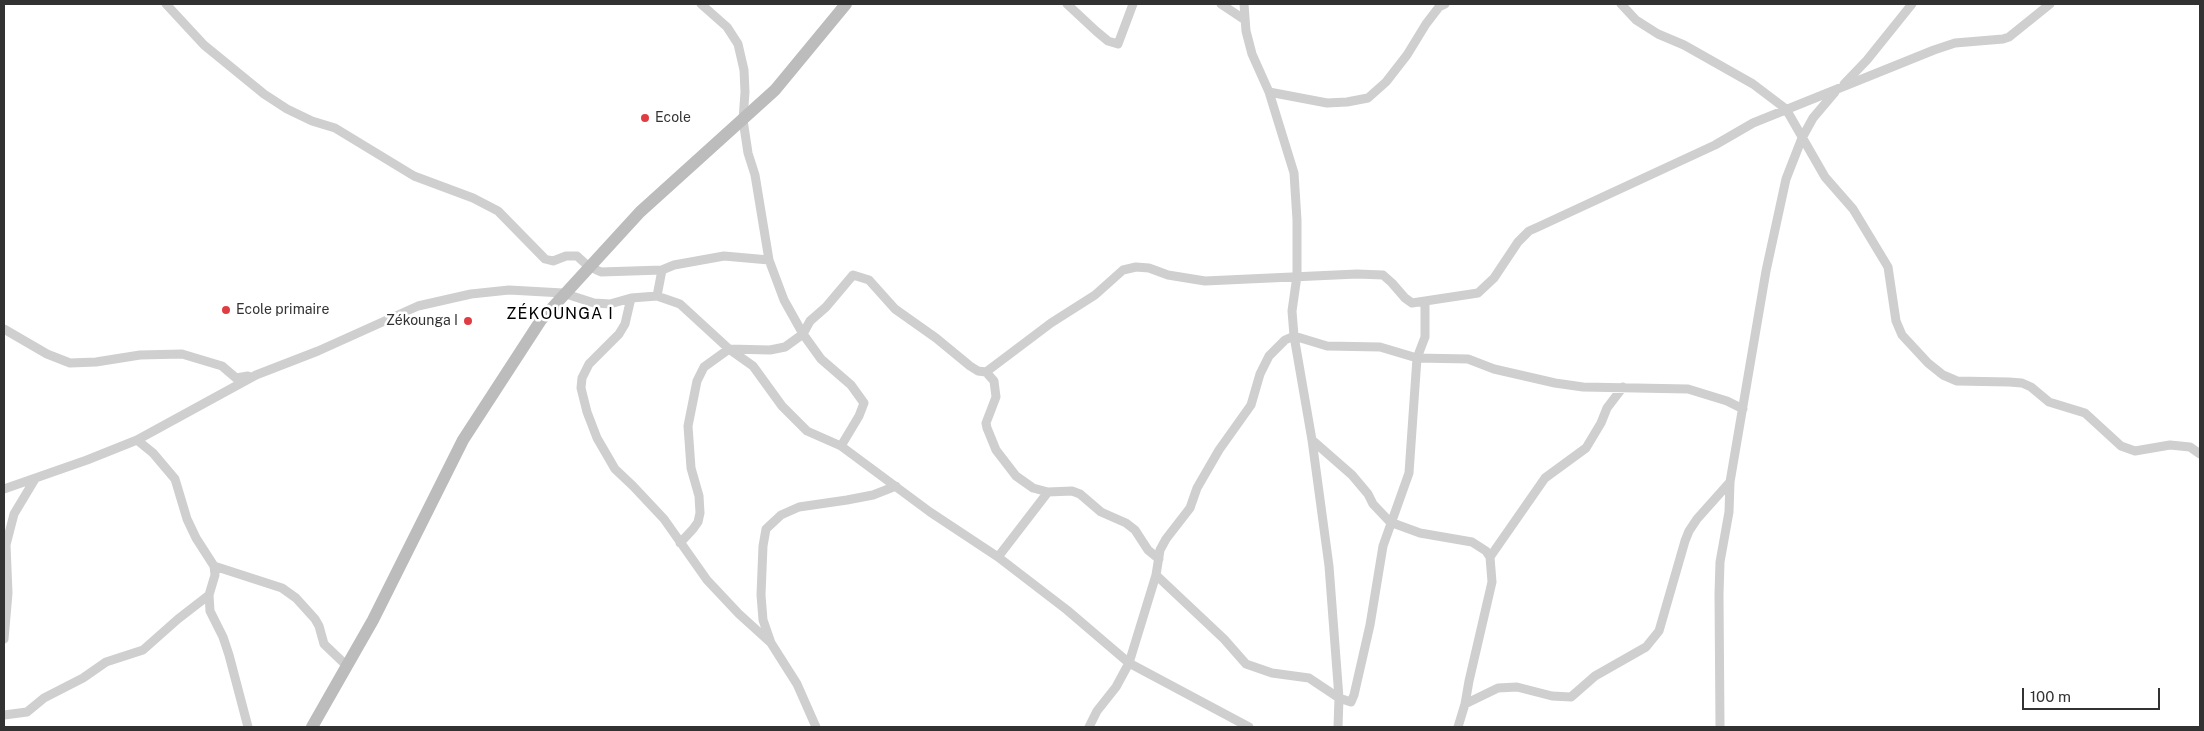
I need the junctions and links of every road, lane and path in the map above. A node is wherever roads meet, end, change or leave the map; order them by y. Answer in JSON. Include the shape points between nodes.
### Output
{"nodes":[{"id":1,"x":166,"y":4,"type":"edge"},
{"id":2,"x":701,"y":4,"type":"edge"},
{"id":3,"x":846,"y":4,"type":"edge"},
{"id":4,"x":1067,"y":4,"type":"edge"},
{"id":5,"x":1133,"y":4,"type":"edge"},
{"id":6,"x":1221,"y":4,"type":"edge"},
{"id":7,"x":1244,"y":4,"type":"edge"},
{"id":8,"x":1445,"y":4,"type":"edge"},
{"id":9,"x":1621,"y":4,"type":"edge"},
{"id":10,"x":1911,"y":4,"type":"edge"},
{"id":11,"x":2050,"y":4,"type":"edge"},
{"id":12,"x":1245,"y":20,"type":"junction"},
{"id":13,"x":1838,"y":89,"type":"junction"},
{"id":14,"x":1269,"y":92,"type":"junction"},
{"id":15,"x":1786,"y":109,"type":"junction"},
{"id":16,"x":743,"y":120,"type":"junction"},
{"id":17,"x":1802,"y":138,"type":"junction"},
{"id":18,"x":770,"y":260,"type":"junction"},
{"id":19,"x":588,"y":266,"type":"junction"},
{"id":20,"x":662,"y":270,"type":"junction"},
{"id":21,"x":1297,"y":276,"type":"junction"},
{"id":22,"x":563,"y":293,"type":"junction"},
{"id":23,"x":657,"y":296,"type":"junction"},
{"id":24,"x":631,"y":298,"type":"junction"},
{"id":25,"x":1425,"y":302,"type":"junction"},
{"id":26,"x":4,"y":329,"type":"edge"},
{"id":27,"x":803,"y":334,"type":"junction"},
{"id":28,"x":1294,"y":336,"type":"junction"},
{"id":29,"x":728,"y":350,"type":"junction"},
{"id":30,"x":1417,"y":358,"type":"junction"},
{"id":31,"x":986,"y":372,"type":"junction"},
{"id":32,"x":256,"y":375,"type":"junction"},
{"id":33,"x":1623,"y":387,"type":"junction"},
{"id":34,"x":1743,"y":409,"type":"junction"},
{"id":35,"x":136,"y":440,"type":"junction"},
{"id":36,"x":1312,"y":440,"type":"junction"},
{"id":37,"x":841,"y":446,"type":"junction"},
{"id":38,"x":2200,"y":454,"type":"edge"},
{"id":39,"x":34,"y":479,"type":"junction"},
{"id":40,"x":1730,"y":482,"type":"junction"},
{"id":41,"x":896,"y":486,"type":"junction"},
{"id":42,"x":4,"y":489,"type":"edge"},
{"id":43,"x":1048,"y":492,"type":"junction"},
{"id":44,"x":1390,"y":522,"type":"junction"},
{"id":45,"x":680,"y":543,"type":"junction"},
{"id":46,"x":998,"y":557,"type":"junction"},
{"id":47,"x":1490,"y":557,"type":"junction"},
{"id":48,"x":1159,"y":559,"type":"junction"},
{"id":49,"x":214,"y":566,"type":"junction"},
{"id":50,"x":1156,"y":575,"type":"junction"},
{"id":51,"x":209,"y":595,"type":"junction"},
{"id":52,"x":4,"y":639,"type":"edge"},
{"id":53,"x":771,"y":643,"type":"junction"},
{"id":54,"x":1128,"y":663,"type":"junction"},
{"id":55,"x":347,"y":666,"type":"junction"},
{"id":56,"x":1339,"y":698,"type":"junction"},
{"id":57,"x":1465,"y":704,"type":"junction"},
{"id":58,"x":4,"y":715,"type":"edge"},
{"id":59,"x":248,"y":727,"type":"edge"},
{"id":60,"x":312,"y":727,"type":"edge"},
{"id":61,"x":816,"y":727,"type":"edge"},
{"id":62,"x":1090,"y":727,"type":"edge"},
{"id":63,"x":1248,"y":727,"type":"edge"},
{"id":64,"x":1338,"y":727,"type":"edge"},
{"id":65,"x":1458,"y":727,"type":"edge"},
{"id":66,"x":1720,"y":727,"type":"edge"}],
"edges":[{"from":1,"to":19,"type":"street","via":[[204,45],[287,110],[335,128],[414,176],[498,211],[545,259],[553,261],[577,256]]},
{"from":2,"to":16,"type":"street","via":[[728,27],[738,44],[744,70]]},
{"from":3,"to":16,"type":"street","via":[[775,90]]},
{"from":4,"to":5,"type":"street","via":[[1096,31],[1118,44]]},
{"from":6,"to":12,"type":"street"},
{"from":7,"to":12,"type":"street"},
{"from":8,"to":14,"type":"street","via":[[1426,24],[1386,82],[1368,98],[1327,103]]},
{"from":9,"to":15,"type":"street","via":[[1636,20],[1753,84]]},
{"from":10,"to":13,"type":"street","via":[[1867,60]]},
{"from":11,"to":13,"type":"street","via":[[2003,39],[1956,43]]},
{"from":12,"to":14,"type":"street","via":[[1252,54]]},
{"from":13,"to":15,"type":"street"},
{"from":13,"to":17,"type":"street","via":[[1813,118]]},
{"from":14,"to":21,"type":"street","via":[[1294,173]]},
{"from":15,"to":17,"type":"street"},
{"from":15,"to":25,"type":"street","via":[[1529,232],[1518,242],[1494,278],[1478,293]]},
{"from":16,"to":18,"type":"street"},
{"from":16,"to":19,"type":"street","via":[[640,212]]},
{"from":17,"to":34,"type":"street","via":[[1775,222]]},
{"from":17,"to":38,"type":"street","via":[[1888,267],[1896,321],[1902,335],[1943,375],[1957,381],[2010,382],[2031,387],[2050,402],[2085,413],[2121,446],[2135,451],[2170,445],[2190,447]]},
{"from":18,"to":20,"type":"street","via":[[724,256],[681,263]]},
{"from":18,"to":27,"type":"street","via":[[784,300]]},
{"from":19,"to":20,"type":"street","via":[[601,272]]},
{"from":19,"to":22,"type":"street"},
{"from":20,"to":23,"type":"street"},
{"from":21,"to":25,"type":"street","via":[[1382,275],[1412,303]]},
{"from":21,"to":28,"type":"street","via":[[1292,311]]},
{"from":21,"to":31,"type":"street","via":[[1205,281],[1142,267],[1123,270],[1095,295],[1051,323]]},
{"from":22,"to":24,"type":"street","via":[[594,303],[610,304]]},
{"from":22,"to":32,"type":"street","via":[[509,290],[471,294],[418,306]]},
{"from":22,"to":55,"type":"street","via":[[529,337],[463,440]]},
{"from":23,"to":24,"type":"street"},
{"from":23,"to":29,"type":"street","via":[[680,304]]},
{"from":24,"to":45,"type":"street","via":[[625,324],[589,364],[582,378],[582,388],[597,438],[615,469],[650,503]]},
{"from":25,"to":30,"type":"street","via":[[1425,337]]},
{"from":26,"to":32,"type":"street","via":[[47,354],[70,363],[182,354],[222,366],[236,378]]},
{"from":27,"to":29,"type":"street","via":[[785,347]]},
{"from":27,"to":31,"type":"street","via":[[810,321],[854,275],[874,284],[894,309],[970,366]]},
{"from":27,"to":37,"type":"street","via":[[821,359],[851,385],[864,403]]},
{"from":28,"to":30,"type":"street","via":[[1327,346],[1380,347]]},
{"from":28,"to":36,"type":"street"},
{"from":28,"to":48,"type":"street","via":[[1269,356],[1251,405],[1215,457],[1197,488],[1190,508],[1166,538]]},
{"from":29,"to":37,"type":"street","via":[[759,372],[782,406],[807,431]]},
{"from":29,"to":45,"type":"street","via":[[704,367],[695,389],[688,426],[691,468],[700,512],[698,522]]},
{"from":30,"to":33,"type":"street","via":[[1468,359],[1494,369],[1555,383]]},
{"from":30,"to":44,"type":"street","via":[[1409,473]]},
{"from":31,"to":43,"type":"street","via":[[994,381],[996,390],[986,423],[996,450],[1020,480]]},
{"from":32,"to":35,"type":"street"},
{"from":33,"to":34,"type":"street","via":[[1688,389]]},
{"from":33,"to":47,"type":"street","via":[[1607,408],[1586,448],[1545,478]]},
{"from":34,"to":40,"type":"street"},
{"from":35,"to":39,"type":"street"},
{"from":35,"to":49,"type":"street","via":[[153,453],[175,479],[187,520]]},
{"from":36,"to":44,"type":"street","via":[[1352,475]]},
{"from":36,"to":56,"type":"street","via":[[1328,566]]},
{"from":37,"to":41,"type":"street"},
{"from":39,"to":42,"type":"street"},
{"from":39,"to":52,"type":"street","via":[[14,514],[6,545],[8,593]]},
{"from":40,"to":57,"type":"street","via":[[1690,531],[1659,631],[1646,647],[1595,676],[1571,697],[1498,688]]},
{"from":40,"to":66,"type":"street","via":[[1729,512],[1720,562]]},
{"from":41,"to":46,"type":"street"},
{"from":41,"to":53,"type":"street","via":[[873,495],[799,507],[781,514],[766,529],[761,595],[763,620]]},
{"from":43,"to":46,"type":"street"},
{"from":43,"to":48,"type":"street","via":[[1080,494],[1101,512],[1135,530],[1148,550]]},
{"from":44,"to":47,"type":"street","via":[[1420,533],[1472,542]]},
{"from":44,"to":56,"type":"street","via":[[1354,695],[1351,702]]},
{"from":45,"to":53,"type":"street","via":[[706,580]]},
{"from":46,"to":54,"type":"street","via":[[1067,610]]},
{"from":47,"to":57,"type":"street","via":[[1492,582]]},
{"from":48,"to":50,"type":"street"},
{"from":49,"to":51,"type":"street","via":[[215,575]]},
{"from":49,"to":55,"type":"street","via":[[282,588],[296,598],[315,619],[324,644]]},
{"from":50,"to":54,"type":"street"},
{"from":50,"to":56,"type":"street","via":[[1246,664],[1272,673],[1309,678]]},
{"from":51,"to":58,"type":"street","via":[[142,650],[106,662],[44,698],[27,712]]},
{"from":51,"to":59,"type":"street","via":[[210,611],[229,655]]},
{"from":53,"to":61,"type":"street","via":[[797,684]]},
{"from":54,"to":62,"type":"street"},
{"from":54,"to":63,"type":"street"},
{"from":55,"to":60,"type":"street"},
{"from":56,"to":64,"type":"street"},
{"from":57,"to":65,"type":"street"}]}
